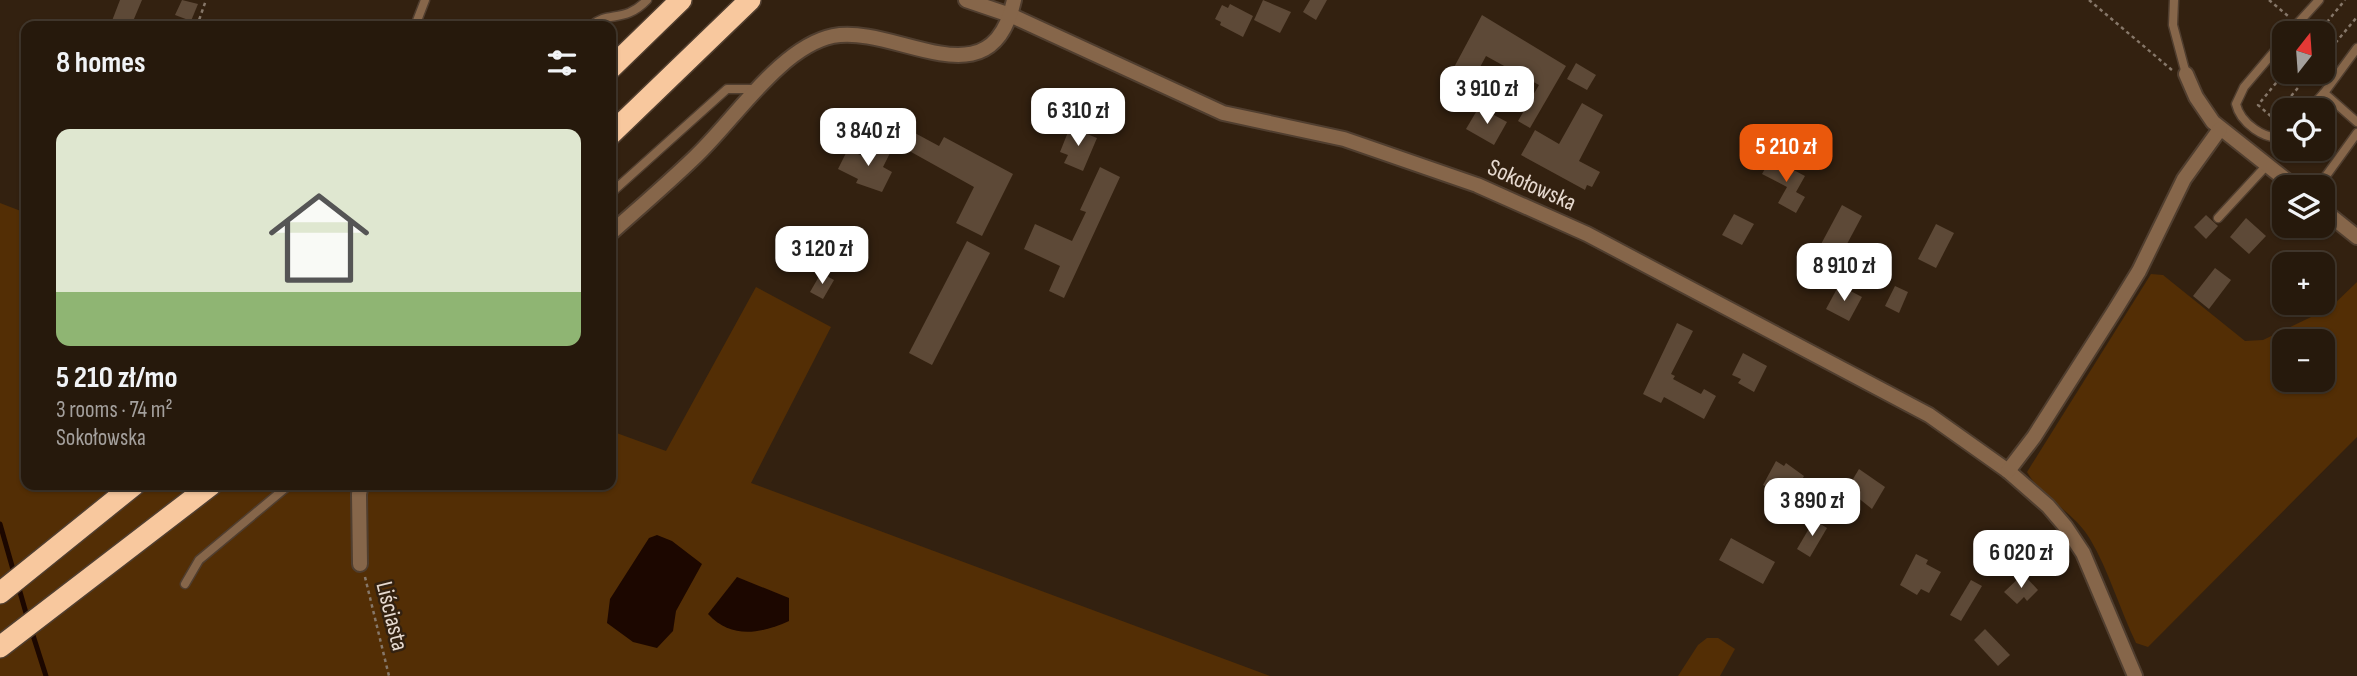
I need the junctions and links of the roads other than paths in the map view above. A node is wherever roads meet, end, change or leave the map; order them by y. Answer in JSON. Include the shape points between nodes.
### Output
{"nodes":[{"id":1,"x":425,"y":0,"type":"edge"},
{"id":2,"x":647,"y":0,"type":"edge"},
{"id":3,"x":681,"y":0,"type":"edge"},
{"id":4,"x":750,"y":0,"type":"edge"},
{"id":5,"x":966,"y":0,"type":"edge"},
{"id":6,"x":1014,"y":0,"type":"edge"},
{"id":7,"x":2174,"y":0,"type":"edge"},
{"id":8,"x":2319,"y":0,"type":"edge"},
{"id":9,"x":1010,"y":15,"type":"junction"},
{"id":10,"x":417,"y":21,"type":"edge"},
{"id":11,"x":599,"y":21,"type":"edge"},
{"id":12,"x":2300,"y":21,"type":"edge"},
{"id":13,"x":2357,"y":48,"type":"edge"},
{"id":14,"x":2272,"y":54,"type":"edge"},
{"id":15,"x":616,"y":63,"type":"edge"},
{"id":16,"x":2186,"y":74,"type":"joint"},
{"id":17,"x":760,"y":89,"type":"junction"},
{"id":18,"x":2324,"y":93,"type":"junction"},
{"id":19,"x":2320,"y":98,"type":"edge"},
{"id":20,"x":2357,"y":121,"type":"edge"},
{"id":21,"x":616,"y":129,"type":"edge"},
{"id":22,"x":2220,"y":129,"type":"junction"},
{"id":23,"x":2357,"y":132,"type":"edge"},
{"id":24,"x":2272,"y":136,"type":"edge"},
{"id":25,"x":2267,"y":165,"type":"junction"},
{"id":26,"x":2280,"y":175,"type":"edge"},
{"id":27,"x":2327,"y":175,"type":"edge"},
{"id":28,"x":616,"y":189,"type":"edge"},
{"id":29,"x":2218,"y":218,"type":"dead end"},
{"id":30,"x":2335,"y":219,"type":"edge"},
{"id":31,"x":616,"y":229,"type":"edge"},
{"id":32,"x":2357,"y":237,"type":"edge"},
{"id":33,"x":2008,"y":471,"type":"junction"},
{"id":34,"x":128,"y":490,"type":"edge"},
{"id":35,"x":205,"y":490,"type":"edge"},
{"id":36,"x":283,"y":490,"type":"edge"},
{"id":37,"x":360,"y":490,"type":"edge"},
{"id":38,"x":360,"y":564,"type":"road end"},
{"id":39,"x":186,"y":584,"type":"dead end"},
{"id":40,"x":0,"y":593,"type":"edge"},
{"id":41,"x":0,"y":647,"type":"edge"},
{"id":42,"x":2135,"y":676,"type":"edge"}],
"edges":[{"from":1,"to":10,"type":"lane"},
{"from":2,"to":11,"type":"lane","via":[[637,11]]},
{"from":3,"to":15,"type":"highway"},
{"from":4,"to":21,"type":"highway"},
{"from":5,"to":9,"type":"street","name":"Sokołowska"},
{"from":6,"to":9,"type":"street"},
{"from":7,"to":16,"type":"lane","via":[[2173,25]]},
{"from":8,"to":12,"type":"lane"},
{"from":9,"to":17,"type":"street","via":[[997,41],[980,52],[956,56],[835,36],[810,44]]},
{"from":9,"to":33,"type":"street","name":"Sokołowska","via":[[1223,113],[1375,148],[1477,185],[1587,234],[1902,400]]},
{"from":13,"to":18,"type":"lane"},
{"from":14,"to":24,"type":"lane","via":[[2244,86],[2236,104],[2242,118]]},
{"from":16,"to":22,"type":"street","via":[[2204,112]]},
{"from":17,"to":28,"type":"lane","via":[[727,89]]},
{"from":17,"to":31,"type":"street","via":[[696,157]]},
{"from":18,"to":19,"type":"lane"},
{"from":18,"to":20,"type":"lane"},
{"from":22,"to":25,"type":"street"},
{"from":22,"to":33,"type":"street","via":[[2184,179],[2133,281],[2034,438]]},
{"from":23,"to":27,"type":"lane"},
{"from":25,"to":26,"type":"street"},
{"from":25,"to":29,"type":"lane"},
{"from":30,"to":32,"type":"street"},
{"from":33,"to":42,"type":"street","name":"Sokołowska","via":[[2048,506],[2075,540]]},
{"from":34,"to":40,"type":"highway"},
{"from":35,"to":41,"type":"highway"},
{"from":36,"to":39,"type":"lane","via":[[199,560]]},
{"from":37,"to":38,"type":"street"}]}
